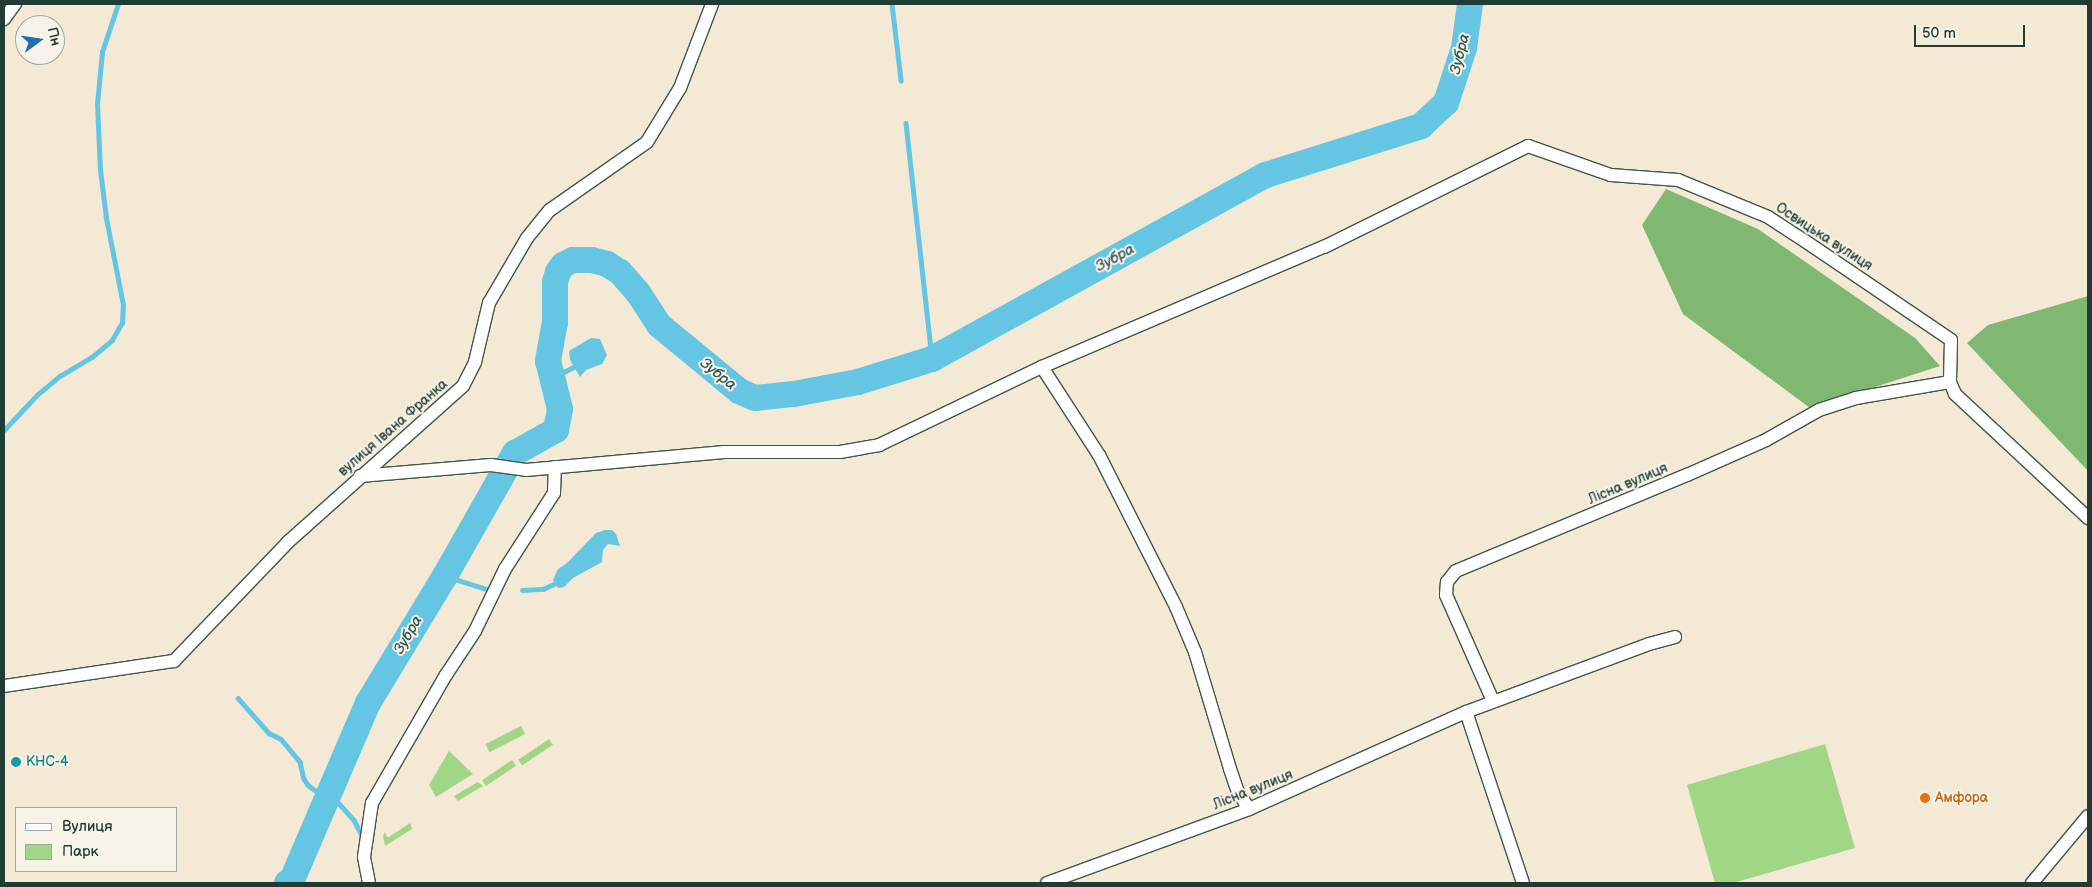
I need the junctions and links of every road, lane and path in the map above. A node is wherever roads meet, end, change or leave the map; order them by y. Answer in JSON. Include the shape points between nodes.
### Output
{"nodes":[{"id":1,"x":14,"y":4,"type":"edge"},
{"id":2,"x":712,"y":4,"type":"edge"},
{"id":3,"x":4,"y":19,"type":"edge"},
{"id":4,"x":1042,"y":367,"type":"junction"},
{"id":5,"x":1948,"y":382,"type":"junction"},
{"id":6,"x":555,"y":467,"type":"junction"},
{"id":7,"x":360,"y":476,"type":"junction"},
{"id":8,"x":2088,"y":518,"type":"edge"},
{"id":9,"x":1675,"y":638,"type":"dead end"},
{"id":10,"x":4,"y":686,"type":"edge"},
{"id":11,"x":1493,"y":702,"type":"junction"},
{"id":12,"x":1466,"y":712,"type":"junction"},
{"id":13,"x":1250,"y":809,"type":"junction"},
{"id":14,"x":2088,"y":816,"type":"edge"},
{"id":15,"x":369,"y":883,"type":"edge"},
{"id":16,"x":1047,"y":883,"type":"edge"},
{"id":17,"x":1523,"y":883,"type":"edge"},
{"id":18,"x":2032,"y":883,"type":"edge"}],
"edges":[{"from":1,"to":3,"type":"street"},
{"from":2,"to":7,"type":"street","name":"вулиця Івана Франка","via":[[680,88],[647,142],[550,210],[527,238],[489,303],[475,362],[463,386]]},
{"from":4,"to":5,"type":"street","name":"Освицька вулиця","via":[[1324,247],[1528,146],[1611,175],[1678,180],[1768,217],[1949,339]]},
{"from":4,"to":6,"type":"street","via":[[879,445],[840,452],[724,452]]},
{"from":4,"to":13,"type":"street","via":[[1099,455],[1176,606],[1195,652],[1238,792]]},
{"from":5,"to":8,"type":"street","via":[[1955,394]]},
{"from":5,"to":11,"type":"street","name":"Лісна вулиця","via":[[1856,398],[1818,410],[1766,440],[1696,472],[1456,571],[1447,582],[1446,596]]},
{"from":6,"to":7,"type":"street","via":[[526,470],[491,465]]},
{"from":6,"to":15,"type":"street","via":[[554,493],[505,569],[475,631],[372,804],[364,857]]},
{"from":7,"to":10,"type":"street","name":"вулиця Івана Франка","via":[[288,542],[174,661]]},
{"from":9,"to":11,"type":"street","name":"Лісна вулиця","via":[[1649,644]]},
{"from":11,"to":12,"type":"street","name":"Лісна вулиця"},
{"from":12,"to":13,"type":"street","name":"Лісна вулиця"},
{"from":12,"to":17,"type":"street"},
{"from":13,"to":16,"type":"street","name":"Лісна вулиця"},
{"from":14,"to":18,"type":"street"}]}
